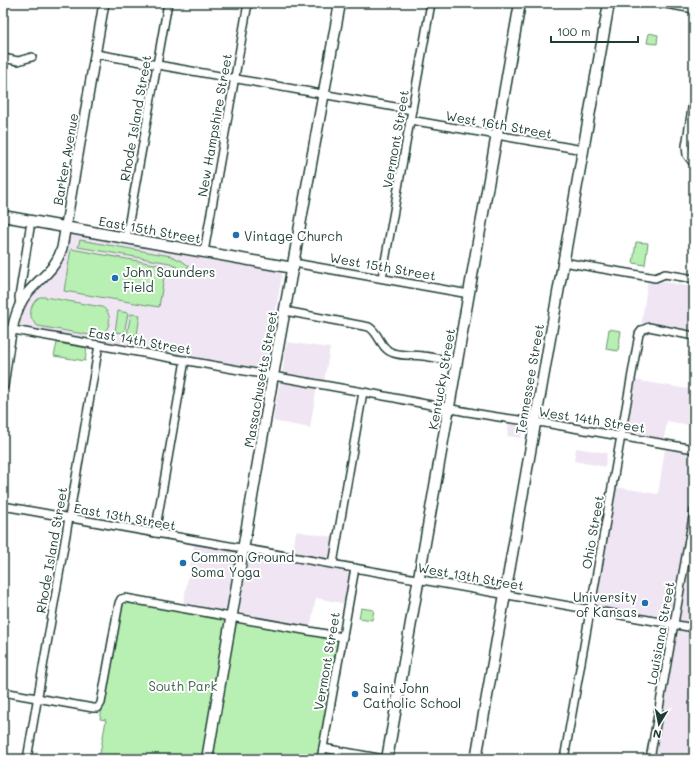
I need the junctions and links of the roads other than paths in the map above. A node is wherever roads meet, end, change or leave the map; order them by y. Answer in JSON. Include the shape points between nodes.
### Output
{"nodes":[{"id":1,"x":104,"y":3,"type":"edge"},
{"id":2,"x":168,"y":3,"type":"edge"},
{"id":3,"x":248,"y":3,"type":"edge"},
{"id":4,"x":340,"y":3,"type":"edge"},
{"id":5,"x":431,"y":3,"type":"edge"},
{"id":6,"x":520,"y":3,"type":"edge"},
{"id":7,"x":609,"y":3,"type":"edge"},
{"id":8,"x":660,"y":3,"type":"edge"},
{"id":9,"x":694,"y":9,"type":"edge"},
{"id":10,"x":96,"y":54,"type":"junction"},
{"id":11,"x":32,"y":57,"type":"dead end"},
{"id":12,"x":3,"y":58,"type":"edge"},
{"id":13,"x":157,"y":65,"type":"junction"},
{"id":14,"x":235,"y":79,"type":"junction"},
{"id":15,"x":323,"y":95,"type":"junction"},
{"id":16,"x":694,"y":96,"type":"edge"},
{"id":17,"x":412,"y":110,"type":"junction"},
{"id":18,"x":410,"y":120,"type":"junction"},
{"id":19,"x":497,"y":135,"type":"junction"},
{"id":20,"x":583,"y":150,"type":"junction"},
{"id":21,"x":694,"y":164,"type":"edge"},
{"id":22,"x":3,"y":216,"type":"edge"},
{"id":23,"x":66,"y":227,"type":"junction"},
{"id":24,"x":30,"y":228,"type":"dead end"},
{"id":25,"x":126,"y":238,"type":"junction"},
{"id":26,"x":204,"y":252,"type":"junction"},
{"id":27,"x":563,"y":262,"type":"junction"},
{"id":28,"x":293,"y":265,"type":"junction"},
{"id":29,"x":382,"y":278,"type":"junction"},
{"id":30,"x":694,"y":278,"type":"edge"},
{"id":31,"x":469,"y":294,"type":"junction"},
{"id":32,"x":20,"y":306,"type":"junction"},
{"id":33,"x":285,"y":312,"type":"junction"},
{"id":34,"x":3,"y":329,"type":"edge"},
{"id":35,"x":13,"y":330,"type":"junction"},
{"id":36,"x":694,"y":336,"type":"edge"},
{"id":37,"x":99,"y":345,"type":"junction"},
{"id":38,"x":185,"y":360,"type":"junction"},
{"id":39,"x":457,"y":362,"type":"junction"},
{"id":40,"x":273,"y":376,"type":"junction"},
{"id":41,"x":3,"y":386,"type":"edge"},
{"id":42,"x":363,"y":392,"type":"junction"},
{"id":43,"x":449,"y":408,"type":"junction"},
{"id":44,"x":535,"y":422,"type":"junction"},
{"id":45,"x":621,"y":436,"type":"junction"},
{"id":46,"x":694,"y":449,"type":"edge"},
{"id":47,"x":3,"y":506,"type":"edge"},
{"id":48,"x":694,"y":511,"type":"edge"},
{"id":49,"x":69,"y":518,"type":"junction"},
{"id":50,"x":155,"y":533,"type":"junction"},
{"id":51,"x":244,"y":549,"type":"junction"},
{"id":52,"x":333,"y":564,"type":"junction"},
{"id":53,"x":355,"y":568,"type":"junction"},
{"id":54,"x":418,"y":579,"type":"junction"},
{"id":55,"x":505,"y":594,"type":"junction"},
{"id":56,"x":591,"y":609,"type":"junction"},
{"id":57,"x":232,"y":617,"type":"junction"},
{"id":58,"x":674,"y":624,"type":"junction"},
{"id":59,"x":694,"y":628,"type":"edge"},
{"id":60,"x":343,"y":637,"type":"junction"},
{"id":61,"x":3,"y":692,"type":"edge"},
{"id":62,"x":37,"y":698,"type":"junction"},
{"id":63,"x":323,"y":748,"type":"junction"},
{"id":64,"x":26,"y":759,"type":"edge"},
{"id":65,"x":207,"y":759,"type":"edge"},
{"id":66,"x":321,"y":759,"type":"edge"},
{"id":67,"x":384,"y":759,"type":"edge"},
{"id":68,"x":387,"y":759,"type":"edge"},
{"id":69,"x":476,"y":759,"type":"edge"},
{"id":70,"x":564,"y":759,"type":"edge"},
{"id":71,"x":650,"y":759,"type":"edge"}],
"edges":[{"from":1,"to":10,"type":"street","name":"Barker Avenue"},
{"from":2,"to":13,"type":"street","name":"Rhode Island Street"},
{"from":3,"to":14,"type":"street","name":"New Hampshire Street"},
{"from":4,"to":15,"type":"main road","name":"Massachusetts Street"},
{"from":5,"to":17,"type":"street","name":"Vermont Street"},
{"from":6,"to":19,"type":"main road","name":"Kentucky Street"},
{"from":7,"to":20,"type":"main road","name":"Tennessee Street"},
{"from":8,"to":9,"type":"street"},
{"from":10,"to":13,"type":"street"},
{"from":10,"to":23,"type":"street","name":"Barker Avenue"},
{"from":11,"to":12,"type":"street","via":[[18,60]]},
{"from":13,"to":14,"type":"street"},
{"from":13,"to":25,"type":"street","name":"Rhode Island Street"},
{"from":14,"to":15,"type":"street"},
{"from":14,"to":26,"type":"street","name":"New Hampshire Street"},
{"from":15,"to":17,"type":"street"},
{"from":15,"to":28,"type":"main road","name":"Massachusetts Street"},
{"from":16,"to":21,"type":"street","via":[[686,146],[687,155]]},
{"from":17,"to":18,"type":"street","name":"Vermont Street"},
{"from":18,"to":19,"type":"street","name":"West 16th Street"},
{"from":18,"to":29,"type":"street","name":"Vermont Street"},
{"from":19,"to":20,"type":"street","name":"West 16th Street"},
{"from":19,"to":31,"type":"main road","name":"Kentucky Street"},
{"from":20,"to":27,"type":"main road","name":"Tennessee Street"},
{"from":22,"to":23,"type":"main road","name":"East 15th Street"},
{"from":23,"to":25,"type":"main road","name":"East 15th Street"},
{"from":23,"to":32,"type":"street","name":"Barker Avenue","via":[[57,261]]},
{"from":24,"to":32,"type":"street","via":[[19,297]]},
{"from":25,"to":26,"type":"main road","name":"East 15th Street"},
{"from":26,"to":28,"type":"main road","name":"East 15th Street"},
{"from":27,"to":30,"type":"street","via":[[655,278],[666,274]]},
{"from":27,"to":44,"type":"main road","name":"Tennessee Street"},
{"from":28,"to":29,"type":"street","name":"West 15th Street"},
{"from":28,"to":33,"type":"main road","name":"Massachusetts Street"},
{"from":29,"to":31,"type":"street","name":"West 15th Street"},
{"from":31,"to":39,"type":"main road","name":"Kentucky Street"},
{"from":32,"to":35,"type":"street","name":"Barker Avenue"},
{"from":33,"to":39,"type":"street","via":[[370,327],[385,348],[393,353]]},
{"from":33,"to":40,"type":"main road","name":"Massachusetts Street"},
{"from":34,"to":35,"type":"street","name":"East 14th Street"},
{"from":35,"to":37,"type":"street","name":"East 14th Street"},
{"from":35,"to":41,"type":"street","name":"Barker Avenue"},
{"from":36,"to":45,"type":"street","name":"Ohio Street","via":[[648,327],[639,334]]},
{"from":37,"to":38,"type":"street","name":"East 14th Street"},
{"from":37,"to":49,"type":"street","name":"Rhode Island Street"},
{"from":38,"to":40,"type":"street","name":"East 14th Street"},
{"from":38,"to":50,"type":"street"},
{"from":39,"to":43,"type":"main road","name":"Kentucky Street"},
{"from":40,"to":42,"type":"street","name":"West 14th Street"},
{"from":40,"to":51,"type":"main road","name":"Massachusetts Street"},
{"from":42,"to":43,"type":"street","name":"West 14th Street"},
{"from":42,"to":52,"type":"street"},
{"from":43,"to":44,"type":"street","name":"West 14th Street"},
{"from":43,"to":54,"type":"main road","name":"Kentucky Street"},
{"from":44,"to":45,"type":"street","name":"West 14th Street"},
{"from":44,"to":55,"type":"main road","name":"Tennessee Street"},
{"from":45,"to":46,"type":"street","name":"West 14th Street"},
{"from":45,"to":56,"type":"street","name":"Ohio Street"},
{"from":47,"to":49,"type":"street","name":"East 13th Street"},
{"from":48,"to":58,"type":"street","name":"Louisiana Street"},
{"from":49,"to":50,"type":"street","name":"East 13th Street"},
{"from":49,"to":62,"type":"street","name":"Rhode Island Street"},
{"from":50,"to":51,"type":"street","name":"East 13th Street"},
{"from":51,"to":52,"type":"street","name":"West 13th Street"},
{"from":51,"to":57,"type":"main road","name":"Massachusetts Street"},
{"from":52,"to":53,"type":"street","name":"West 13th Street"},
{"from":53,"to":54,"type":"street","name":"West 13th Street"},
{"from":53,"to":60,"type":"street","name":"Vermont Street"},
{"from":54,"to":55,"type":"street","name":"West 13th Street"},
{"from":54,"to":68,"type":"main road","name":"Kentucky Street"},
{"from":55,"to":56,"type":"street","name":"West 13th Street"},
{"from":55,"to":69,"type":"main road","name":"Tennessee Street"},
{"from":56,"to":58,"type":"street","name":"West 13th Street"},
{"from":56,"to":70,"type":"street","name":"Ohio Street"},
{"from":57,"to":60,"type":"street"},
{"from":57,"to":62,"type":"street","via":[[129,598],[122,599],[119,603],[98,708]]},
{"from":57,"to":65,"type":"main road","name":"Massachusetts Street"},
{"from":58,"to":59,"type":"street","name":"West 13th Street"},
{"from":58,"to":71,"type":"street","name":"Louisiana Street"},
{"from":60,"to":63,"type":"street","name":"Vermont Street"},
{"from":61,"to":62,"type":"street"},
{"from":62,"to":64,"type":"street","name":"Rhode Island Street"},
{"from":63,"to":66,"type":"street","name":"Vermont Street"},
{"from":63,"to":67,"type":"street"}]}
